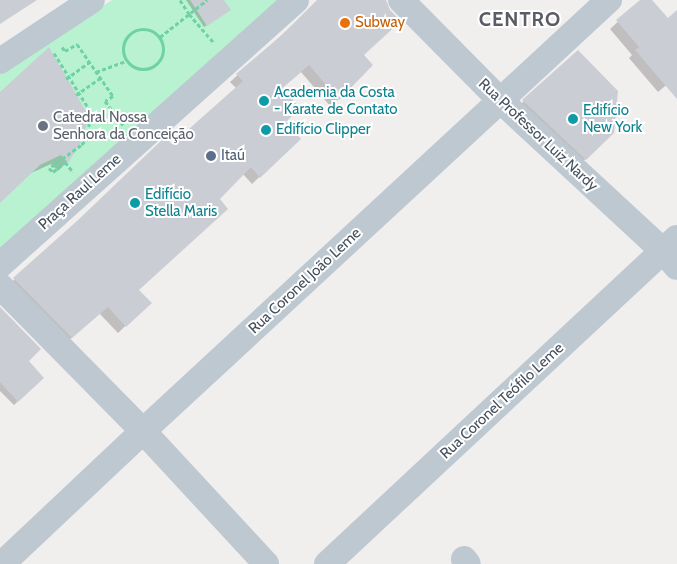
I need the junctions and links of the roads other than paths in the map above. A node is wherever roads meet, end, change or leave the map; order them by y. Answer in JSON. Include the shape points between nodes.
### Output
{"nodes":[{"id":1,"x":92,"y":0,"type":"edge"},
{"id":2,"x":296,"y":0,"type":"edge"},
{"id":3,"x":401,"y":0,"type":"edge"},
{"id":4,"x":609,"y":0,"type":"edge"},
{"id":5,"x":0,"y":60,"type":"edge"},
{"id":6,"x":501,"y":101,"type":"junction"},
{"id":7,"x":672,"y":252,"type":"edge"},
{"id":8,"x":0,"y":265,"type":"edge"},
{"id":9,"x":0,"y":286,"type":"edge"},
{"id":10,"x":143,"y":431,"type":"junction"},
{"id":11,"x":2,"y":564,"type":"edge"},
{"id":12,"x":266,"y":564,"type":"edge"},
{"id":13,"x":327,"y":564,"type":"edge"}],
"edges":[{"from":1,"to":5,"type":"street"},
{"from":2,"to":8,"type":"street","name":"Praça Raul Leme"},
{"from":3,"to":6,"type":"street","name":"Rua Professor Luiz Nardy"},
{"from":4,"to":6,"type":"street","name":"Rua Coronel João Leme"},
{"from":6,"to":7,"type":"street","name":"Rua Professor Luiz Nardy"},
{"from":6,"to":10,"type":"street","name":"Rua Coronel João Leme"},
{"from":7,"to":13,"type":"street","name":"Rua Coronel Teófilo Leme"},
{"from":9,"to":10,"type":"street"},
{"from":10,"to":11,"type":"street","name":"Rua Coronel João Leme"},
{"from":10,"to":12,"type":"street"}]}
